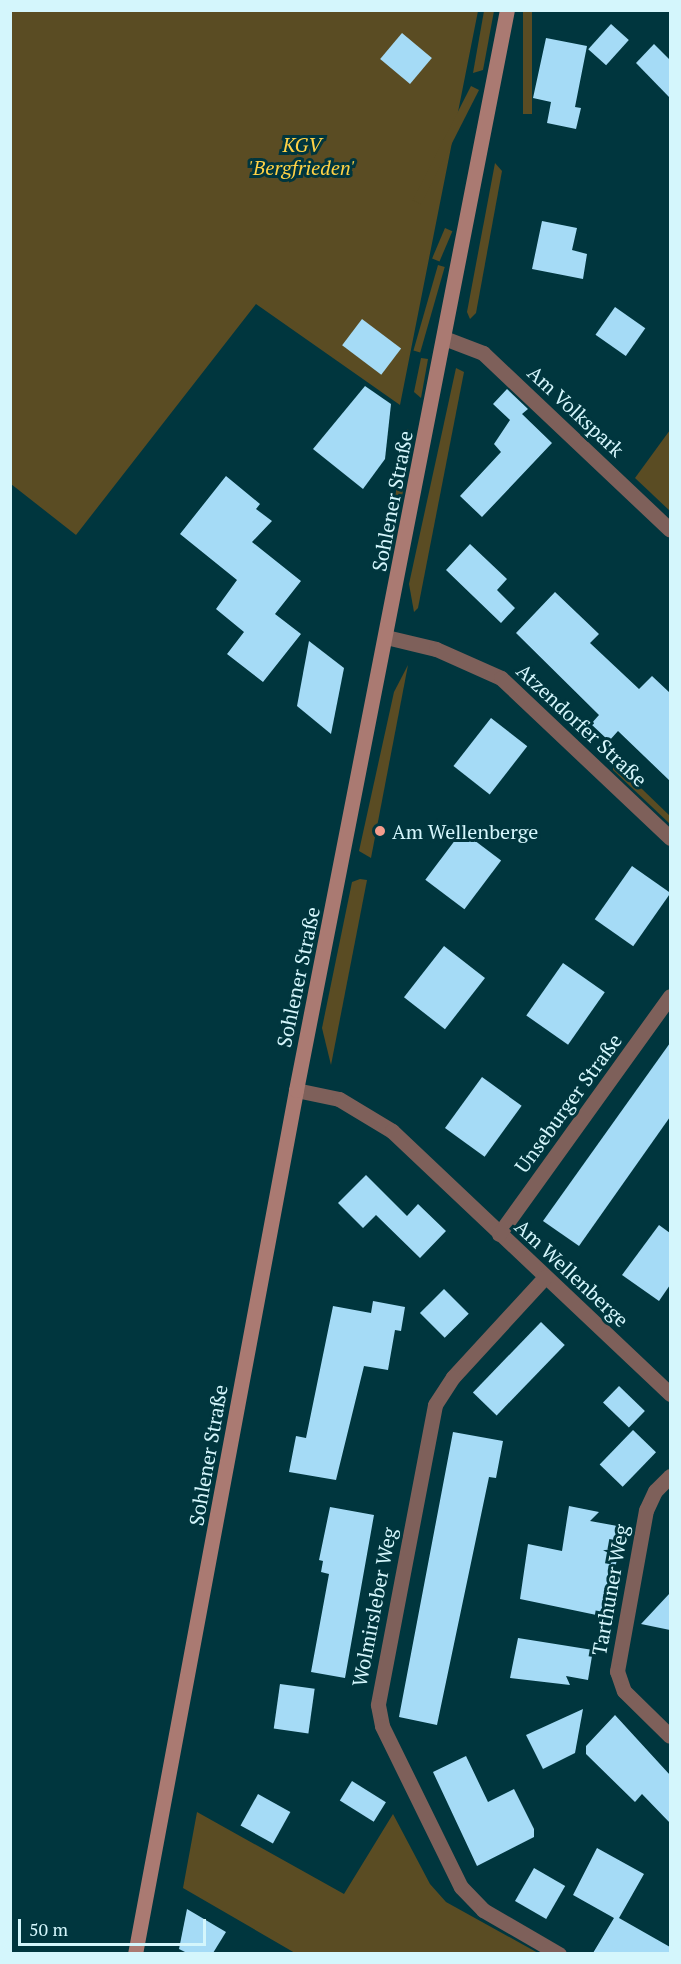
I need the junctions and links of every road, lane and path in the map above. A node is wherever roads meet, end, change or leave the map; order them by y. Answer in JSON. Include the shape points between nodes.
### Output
{"nodes":[{"id":1,"x":507,"y":10,"type":"edge"},
{"id":2,"x":444,"y":338,"type":"junction"},
{"id":3,"x":670,"y":530,"type":"edge"},
{"id":4,"x":386,"y":637,"type":"junction"},
{"id":5,"x":670,"y":838,"type":"edge"},
{"id":6,"x":670,"y":996,"type":"edge"},
{"id":7,"x":296,"y":1090,"type":"junction"},
{"id":8,"x":499,"y":1234,"type":"junction"},
{"id":9,"x":545,"y":1277,"type":"junction"},
{"id":10,"x":670,"y":1391,"type":"edge"},
{"id":11,"x":670,"y":1476,"type":"edge"},
{"id":12,"x":670,"y":1736,"type":"edge"},
{"id":13,"x":135,"y":1953,"type":"edge"},
{"id":14,"x":559,"y":1953,"type":"edge"}],
"edges":[{"from":1,"to":2,"type":"street","name":"Sohlener Straße"},
{"from":2,"to":3,"type":"street","name":"Am Volkspark","via":[[483,353]]},
{"from":2,"to":4,"type":"street","name":"Sohlener Straße"},
{"from":4,"to":5,"type":"street","name":"Atzendorfer Straße","via":[[436,649],[501,678]]},
{"from":4,"to":7,"type":"street","name":"Sohlener Straße"},
{"from":6,"to":8,"type":"street","name":"Unseburger Straße"},
{"from":7,"to":8,"type":"street","name":"Am Wellenberge","via":[[339,1099],[378,1121]]},
{"from":7,"to":13,"type":"street","name":"Sohlener Straße"},
{"from":8,"to":9,"type":"street","name":"Am Wellenberge"},
{"from":9,"to":10,"type":"street","name":"Am Wellenberge"},
{"from":9,"to":14,"type":"street","name":"Wolmirsleber Weg","via":[[453,1377],[435,1405],[378,1705],[382,1726],[461,1887],[483,1910]]},
{"from":11,"to":12,"type":"street","name":"Tarthuner Weg","via":[[655,1491],[645,1513],[617,1671],[624,1691]]}]}
